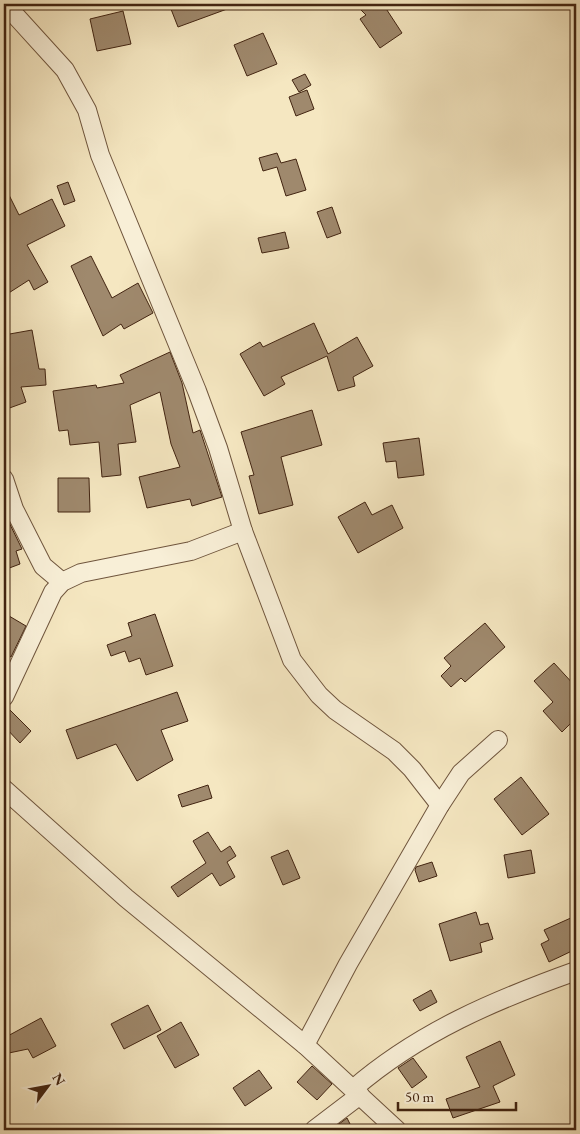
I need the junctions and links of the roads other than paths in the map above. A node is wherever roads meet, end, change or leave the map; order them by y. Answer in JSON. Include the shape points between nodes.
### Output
{"nodes":[{"id":1,"x":5,"y":4,"type":"edge"},
{"id":2,"x":4,"y":479,"type":"edge"},
{"id":3,"x":243,"y":531,"type":"junction"},
{"id":4,"x":62,"y":582,"type":"junction"},
{"id":5,"x":4,"y":697,"type":"edge"},
{"id":6,"x":498,"y":740,"type":"dead end"},
{"id":7,"x":4,"y":789,"type":"edge"},
{"id":8,"x":440,"y":806,"type":"junction"},
{"id":9,"x":576,"y":971,"type":"edge"},
{"id":10,"x":305,"y":1045,"type":"junction"},
{"id":11,"x":356,"y":1092,"type":"junction"},
{"id":12,"x":314,"y":1130,"type":"edge"},
{"id":13,"x":397,"y":1130,"type":"edge"}],
"edges":[{"from":1,"to":3,"type":"street","via":[[66,70],[87,110],[100,155],[197,390]]},
{"from":2,"to":4,"type":"street","via":[[14,509],[43,566]]},
{"from":3,"to":4,"type":"street","via":[[190,551],[81,573]]},
{"from":3,"to":8,"type":"street","via":[[292,660],[318,695],[394,751]]},
{"from":4,"to":5,"type":"street","via":[[53,592]]},
{"from":6,"to":8,"type":"street","via":[[461,773]]},
{"from":7,"to":10,"type":"street","via":[[126,898]]},
{"from":8,"to":10,"type":"street"},
{"from":9,"to":11,"type":"street","via":[[465,1014],[383,1063]]},
{"from":10,"to":11,"type":"street"},
{"from":11,"to":12,"type":"street"},
{"from":11,"to":13,"type":"street"}]}
